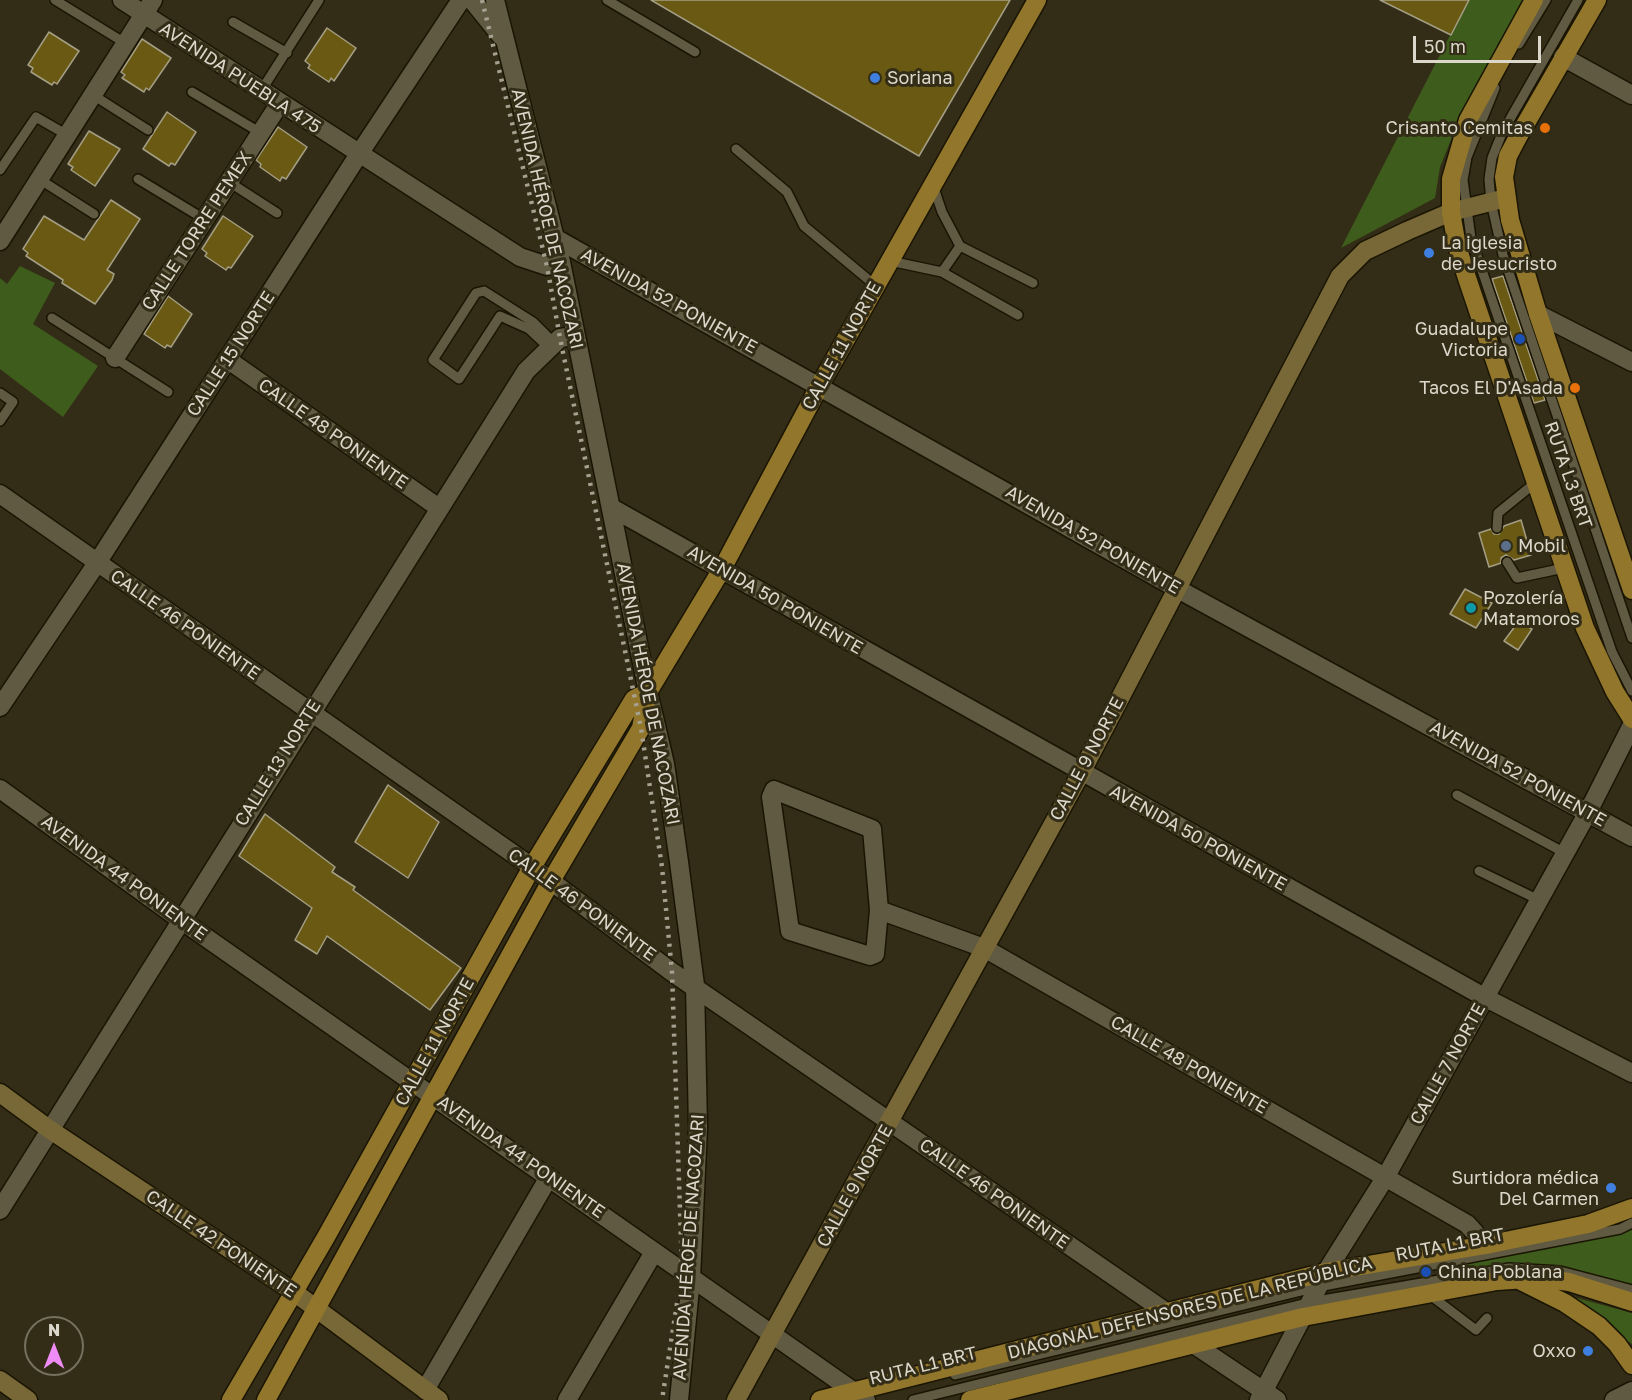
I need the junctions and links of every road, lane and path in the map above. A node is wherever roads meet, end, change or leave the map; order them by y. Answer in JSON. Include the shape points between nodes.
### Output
{"nodes":[{"id":1,"x":55,"y":0,"type":"edge"},
{"id":2,"x":122,"y":0,"type":"edge"},
{"id":3,"x":319,"y":0,"type":"edge"},
{"id":4,"x":461,"y":0,"type":"edge"},
{"id":5,"x":472,"y":0,"type":"edge"},
{"id":6,"x":495,"y":0,"type":"edge"},
{"id":7,"x":607,"y":0,"type":"edge"},
{"id":8,"x":1037,"y":0,"type":"edge"},
{"id":9,"x":1534,"y":0,"type":"edge"},
{"id":10,"x":1546,"y":0,"type":"edge"},
{"id":11,"x":1578,"y":0,"type":"edge"},
{"id":12,"x":1597,"y":0,"type":"edge"},
{"id":13,"x":148,"y":8,"type":"edge"},
{"id":14,"x":233,"y":22,"type":"dead end"},
{"id":15,"x":504,"y":39,"type":"junction"},
{"id":16,"x":125,"y":44,"type":"junction"},
{"id":17,"x":695,"y":52,"type":"dead end"},
{"id":18,"x":287,"y":53,"type":"junction"},
{"id":19,"x":1563,"y":57,"type":"junction"},
{"id":20,"x":261,"y":91,"type":"junction"},
{"id":21,"x":192,"y":92,"type":"dead end"},
{"id":22,"x":93,"y":95,"type":"junction"},
{"id":23,"x":1632,"y":95,"type":"edge"},
{"id":24,"x":280,"y":103,"type":"junction"},
{"id":25,"x":148,"y":130,"type":"dead end"},
{"id":26,"x":261,"y":133,"type":"junction"},
{"id":27,"x":67,"y":135,"type":"junction"},
{"id":28,"x":736,"y":149,"type":"dead end"},
{"id":29,"x":359,"y":154,"type":"junction"},
{"id":30,"x":0,"y":170,"type":"edge"},
{"id":31,"x":39,"y":179,"type":"junction"},
{"id":32,"x":138,"y":179,"type":"dead end"},
{"id":33,"x":228,"y":182,"type":"junction"},
{"id":34,"x":933,"y":185,"type":"junction"},
{"id":35,"x":1498,"y":200,"type":"junction"},
{"id":36,"x":1458,"y":210,"type":"junction"},
{"id":37,"x":277,"y":213,"type":"dead end"},
{"id":38,"x":94,"y":214,"type":"dead end"},
{"id":39,"x":204,"y":219,"type":"junction"},
{"id":40,"x":3,"y":229,"type":"edge"},
{"id":41,"x":555,"y":238,"type":"junction"},
{"id":42,"x":960,"y":246,"type":"junction"},
{"id":43,"x":890,"y":261,"type":"junction"},
{"id":44,"x":561,"y":262,"type":"junction"},
{"id":45,"x":942,"y":272,"type":"junction"},
{"id":46,"x":1033,"y":283,"type":"dead end"},
{"id":47,"x":876,"y":286,"type":"junction"},
{"id":48,"x":1538,"y":314,"type":"junction"},
{"id":49,"x":1018,"y":315,"type":"dead end"},
{"id":50,"x":52,"y":318,"type":"dead end"},
{"id":51,"x":575,"y":336,"type":"junction"},
{"id":52,"x":551,"y":345,"type":"junction"},
{"id":53,"x":115,"y":358,"type":"junction"},
{"id":54,"x":227,"y":359,"type":"junction"},
{"id":55,"x":1632,"y":362,"type":"edge"},
{"id":56,"x":820,"y":385,"type":"junction"},
{"id":57,"x":168,"y":392,"type":"dead end"},
{"id":58,"x":0,"y":393,"type":"edge"},
{"id":59,"x":0,"y":421,"type":"edge"},
{"id":60,"x":1535,"y":483,"type":"junction"},
{"id":61,"x":0,"y":494,"type":"edge"},
{"id":62,"x":439,"y":508,"type":"junction"},
{"id":63,"x":612,"y":508,"type":"junction"},
{"id":64,"x":1497,"y":528,"type":"dead end"},
{"id":65,"x":1507,"y":561,"type":"dead end"},
{"id":66,"x":97,"y":563,"type":"junction"},
{"id":67,"x":1564,"y":568,"type":"junction"},
{"id":68,"x":722,"y":569,"type":"junction"},
{"id":69,"x":1176,"y":588,"type":"junction"},
{"id":70,"x":1632,"y":590,"type":"edge"},
{"id":71,"x":1632,"y":638,"type":"edge"},
{"id":72,"x":1632,"y":691,"type":"edge"},
{"id":73,"x":648,"y":692,"type":"junction"},
{"id":74,"x":0,"y":707,"type":"edge"},
{"id":75,"x":309,"y":713,"type":"junction"},
{"id":76,"x":1632,"y":719,"type":"edge"},
{"id":77,"x":1632,"y":725,"type":"edge"},
{"id":78,"x":1081,"y":773,"type":"junction"},
{"id":79,"x":0,"y":789,"type":"edge"},
{"id":80,"x":1457,"y":795,"type":"dead end"},
{"id":81,"x":1588,"y":812,"type":"junction"},
{"id":82,"x":1632,"y":837,"type":"edge"},
{"id":83,"x":1564,"y":853,"type":"junction"},
{"id":84,"x":532,"y":867,"type":"junction"},
{"id":85,"x":1479,"y":871,"type":"dead end"},
{"id":86,"x":551,"y":881,"type":"junction"},
{"id":87,"x":1539,"y":900,"type":"junction"},
{"id":88,"x":879,"y":910,"type":"junction"},
{"id":89,"x":181,"y":920,"type":"junction"},
{"id":90,"x":984,"y":948,"type":"junction"},
{"id":91,"x":695,"y":985,"type":"junction"},
{"id":92,"x":1484,"y":997,"type":"junction"},
{"id":93,"x":1632,"y":1073,"type":"edge"},
{"id":94,"x":413,"y":1080,"type":"junction"},
{"id":95,"x":0,"y":1093,"type":"edge"},
{"id":96,"x":434,"y":1095,"type":"junction"},
{"id":97,"x":890,"y":1122,"type":"junction"},
{"id":98,"x":49,"y":1129,"type":"junction"},
{"id":99,"x":549,"y":1177,"type":"junction"},
{"id":100,"x":1385,"y":1178,"type":"junction"},
{"id":101,"x":1632,"y":1194,"type":"edge"},
{"id":102,"x":1632,"y":1208,"type":"edge"},
{"id":103,"x":0,"y":1210,"type":"edge"},
{"id":104,"x":1632,"y":1223,"type":"edge"},
{"id":105,"x":1588,"y":1224,"type":"junction"},
{"id":106,"x":1485,"y":1245,"type":"junction"},
{"id":107,"x":654,"y":1252,"type":"junction"},
{"id":108,"x":691,"y":1278,"type":"junction"},
{"id":109,"x":1519,"y":1280,"type":"junction"},
{"id":110,"x":1632,"y":1290,"type":"edge"},
{"id":111,"x":294,"y":1292,"type":"junction"},
{"id":112,"x":1314,"y":1294,"type":"junction"},
{"id":113,"x":1428,"y":1294,"type":"junction"},
{"id":114,"x":1632,"y":1302,"type":"edge"},
{"id":115,"x":317,"y":1310,"type":"junction"},
{"id":116,"x":1166,"y":1312,"type":"junction"},
{"id":117,"x":1487,"y":1318,"type":"dead end"},
{"id":118,"x":774,"y":1335,"type":"junction"},
{"id":119,"x":1195,"y":1345,"type":"junction"},
{"id":120,"x":1632,"y":1365,"type":"edge"},
{"id":121,"x":0,"y":1380,"type":"edge"},
{"id":122,"x":1632,"y":1391,"type":"edge"},
{"id":123,"x":432,"y":1395,"type":"edge"},
{"id":124,"x":858,"y":1397,"type":"edge"},
{"id":125,"x":1267,"y":1397,"type":"edge"},
{"id":126,"x":28,"y":1400,"type":"edge"},
{"id":127,"x":231,"y":1400,"type":"edge"},
{"id":128,"x":266,"y":1400,"type":"edge"},
{"id":129,"x":567,"y":1400,"type":"edge"},
{"id":130,"x":679,"y":1400,"type":"edge"},
{"id":131,"x":736,"y":1400,"type":"edge"},
{"id":132,"x":820,"y":1400,"type":"edge"},
{"id":133,"x":913,"y":1400,"type":"edge"},
{"id":134,"x":970,"y":1400,"type":"edge"},
{"id":135,"x":1614,"y":1400,"type":"edge"}],
"edges":[{"from":1,"to":16,"type":"lane"},
{"from":2,"to":13,"type":"street","name":"AVENIDA PUEBLA 475"},
{"from":3,"to":18,"type":"lane"},
{"from":4,"to":29,"type":"street","name":"CALLE 15 NORTE"},
{"from":5,"to":15,"type":"street"},
{"from":6,"to":15,"type":"street","name":"AVENIDA HÉROE DE NACOZARI"},
{"from":7,"to":17,"type":"lane"},
{"from":8,"to":34,"type":"main road","name":"CALLE 11 NORTE"},
{"from":9,"to":36,"type":"main road","via":[[1468,120],[1451,179]]},
{"from":10,"to":36,"type":"lane","name":"RUTA L3 BRT","via":[[1499,78],[1474,136]]},
{"from":11,"to":35,"type":"lane","name":"RUTA L3 BRT","via":[[1502,133],[1490,169]]},
{"from":12,"to":19,"type":"main road"},
{"from":13,"to":16,"type":"street"},
{"from":13,"to":20,"type":"street","name":"AVENIDA PUEBLA 475"},
{"from":14,"to":18,"type":"lane"},
{"from":15,"to":41,"type":"street","name":"AVENIDA HÉROE DE NACOZARI"},
{"from":16,"to":22,"type":"street"},
{"from":18,"to":20,"type":"lane"},
{"from":19,"to":23,"type":"street"},
{"from":19,"to":35,"type":"main road","via":[[1508,156]]},
{"from":20,"to":24,"type":"street","name":"AVENIDA PUEBLA 475"},
{"from":21,"to":26,"type":"lane"},
{"from":22,"to":25,"type":"lane"},
{"from":22,"to":27,"type":"street"},
{"from":24,"to":26,"type":"street","name":"CALLE TORRE PEMEX"},
{"from":24,"to":29,"type":"street","name":"AVENIDA PUEBLA 475"},
{"from":26,"to":33,"type":"street","name":"CALLE TORRE PEMEX"},
{"from":27,"to":30,"type":"lane","via":[[36,117]]},
{"from":27,"to":31,"type":"street"},
{"from":28,"to":47,"type":"lane","via":[[787,192],[804,226]]},
{"from":29,"to":44,"type":"street","via":[[520,257],[548,266]]},
{"from":29,"to":54,"type":"street","name":"CALLE 15 NORTE"},
{"from":31,"to":38,"type":"lane"},
{"from":31,"to":40,"type":"street"},
{"from":32,"to":39,"type":"lane"},
{"from":33,"to":37,"type":"lane"},
{"from":33,"to":39,"type":"street","name":"CALLE TORRE PEMEX"},
{"from":34,"to":42,"type":"lane"},
{"from":34,"to":43,"type":"main road","name":"CALLE 11 NORTE"},
{"from":35,"to":36,"type":"main road","name":"CALLE 9 NORTE"},
{"from":35,"to":48,"type":"main road"},
{"from":35,"to":71,"type":"lane","name":"RUTA L3 BRT","via":[[1503,255]]},
{"from":36,"to":60,"type":"main road","via":[[1457,246]]},
{"from":36,"to":69,"type":"main road","name":"CALLE 9 NORTE","via":[[1365,251],[1340,276]]},
{"from":36,"to":72,"type":"lane","name":"RUTA L3 BRT","via":[[1612,652]]},
{"from":39,"to":53,"type":"street","name":"CALLE TORRE PEMEX"},
{"from":41,"to":44,"type":"street","name":"AVENIDA HÉROE DE NACOZARI"},
{"from":41,"to":56,"type":"street","name":"AVENIDA 52 PONIENTE"},
{"from":42,"to":45,"type":"lane"},
{"from":42,"to":46,"type":"lane"},
{"from":43,"to":45,"type":"lane"},
{"from":43,"to":47,"type":"main road","name":"CALLE 11 NORTE"},
{"from":44,"to":51,"type":"street","name":"AVENIDA HÉROE DE NACOZARI"},
{"from":45,"to":49,"type":"lane"},
{"from":47,"to":56,"type":"main road","name":"CALLE 11 NORTE"},
{"from":48,"to":55,"type":"street"},
{"from":48,"to":70,"type":"main road"},
{"from":50,"to":53,"type":"lane"},
{"from":51,"to":52,"type":"street","name":"CALLE 13 NORTE","via":[[560,338]]},
{"from":51,"to":63,"type":"street","name":"AVENIDA HÉROE DE NACOZARI"},
{"from":52,"to":52,"type":"lane","via":[[533,322],[484,291],[476,293],[433,360],[459,379],[500,316],[529,329]]},
{"from":52,"to":62,"type":"street","name":"CALLE 13 NORTE","via":[[526,371]]},
{"from":53,"to":57,"type":"lane"},
{"from":54,"to":62,"type":"street","name":"CALLE 48 PONIENTE"},
{"from":54,"to":66,"type":"street","name":"CALLE 15 NORTE"},
{"from":56,"to":68,"type":"main road","name":"CALLE 11 NORTE"},
{"from":56,"to":69,"type":"street","name":"AVENIDA 52 PONIENTE"},
{"from":58,"to":59,"type":"lane","via":[[13,402]]},
{"from":60,"to":64,"type":"lane","via":[[1498,513]]},
{"from":60,"to":67,"type":"main road"},
{"from":61,"to":66,"type":"street","name":"CALLE 46 PONIENTE"},
{"from":62,"to":75,"type":"street","name":"CALLE 13 NORTE"},
{"from":63,"to":68,"type":"street","name":"AVENIDA 50 PONIENTE"},
{"from":63,"to":73,"type":"street","name":"AVENIDA HÉROE DE NACOZARI"},
{"from":65,"to":67,"type":"lane","via":[[1517,578]]},
{"from":66,"to":74,"type":"street","name":"CALLE 15 NORTE"},
{"from":66,"to":75,"type":"street","name":"CALLE 46 PONIENTE"},
{"from":67,"to":76,"type":"main road","via":[[1590,639]]},
{"from":68,"to":73,"type":"main road","name":"CALLE 11 NORTE"},
{"from":68,"to":78,"type":"street","name":"AVENIDA 50 PONIENTE"},
{"from":69,"to":78,"type":"main road","name":"CALLE 9 NORTE"},
{"from":69,"to":81,"type":"street","name":"AVENIDA 52 PONIENTE"},
{"from":73,"to":84,"type":"main road","name":"CALLE 11 NORTE","via":[[634,699]]},
{"from":73,"to":86,"type":"main road","name":"CALLE 11 NORTE","via":[[641,728]]},
{"from":73,"to":91,"type":"street","name":"AVENIDA HÉROE DE NACOZARI","via":[[666,764]]},
{"from":75,"to":84,"type":"street","name":"CALLE 46 PONIENTE"},
{"from":75,"to":89,"type":"street","name":"CALLE 13 NORTE"},
{"from":77,"to":81,"type":"street","name":"CALLE 7 NORTE"},
{"from":78,"to":90,"type":"main road","name":"CALLE 9 NORTE"},
{"from":78,"to":92,"type":"street","name":"AVENIDA 50 PONIENTE"},
{"from":79,"to":89,"type":"street","name":"AVENIDA 44 PONIENTE"},
{"from":80,"to":83,"type":"lane"},
{"from":81,"to":82,"type":"street","name":"AVENIDA 52 PONIENTE"},
{"from":81,"to":83,"type":"street","name":"CALLE 7 NORTE"},
{"from":83,"to":87,"type":"street","name":"CALLE 7 NORTE"},
{"from":84,"to":86,"type":"street","name":"CALLE 46 PONIENTE"},
{"from":84,"to":94,"type":"main road","name":"CALLE 11 NORTE"},
{"from":85,"to":87,"type":"lane"},
{"from":86,"to":91,"type":"street","name":"CALLE 46 PONIENTE"},
{"from":86,"to":96,"type":"main road","name":"CALLE 11 NORTE"},
{"from":87,"to":92,"type":"street","name":"CALLE 7 NORTE"},
{"from":88,"to":88,"type":"street","via":[[872,829],[774,790],[771,797],[790,931],[870,956],[875,954]]},
{"from":88,"to":90,"type":"street","name":"CALLE 48 PONIENTE"},
{"from":89,"to":94,"type":"street","name":"AVENIDA 44 PONIENTE"},
{"from":89,"to":98,"type":"street","name":"CALLE 13 NORTE"},
{"from":90,"to":97,"type":"main road","name":"CALLE 9 NORTE"},
{"from":90,"to":100,"type":"street","name":"CALLE 48 PONIENTE"},
{"from":91,"to":97,"type":"street","name":"CALLE 46 PONIENTE"},
{"from":91,"to":108,"type":"street","name":"AVENIDA HÉROE DE NACOZARI","via":[[698,1127]]},
{"from":92,"to":93,"type":"street","name":"AVENIDA 50 PONIENTE"},
{"from":92,"to":100,"type":"street","name":"CALLE 7 NORTE"},
{"from":94,"to":96,"type":"street","name":"AVENIDA 44 PONIENTE"},
{"from":94,"to":111,"type":"main road","name":"CALLE 11 NORTE"},
{"from":95,"to":98,"type":"main road","name":"CALLE 42 PONIENTE"},
{"from":96,"to":99,"type":"street","name":"AVENIDA 44 PONIENTE"},
{"from":96,"to":115,"type":"main road","name":"CALLE 11 NORTE"},
{"from":97,"to":116,"type":"street","name":"CALLE 46 PONIENTE"},
{"from":97,"to":118,"type":"main road","name":"CALLE 9 NORTE"},
{"from":98,"to":103,"type":"street","name":"CALLE 13 NORTE"},
{"from":98,"to":111,"type":"main road","name":"CALLE 42 PONIENTE"},
{"from":99,"to":107,"type":"street","name":"AVENIDA 44 PONIENTE"},
{"from":99,"to":123,"type":"street"},
{"from":100,"to":106,"type":"street","name":"CALLE 48 PONIENTE","via":[[1467,1224]]},
{"from":100,"to":112,"type":"street","name":"CALLE 7 NORTE"},
{"from":101,"to":105,"type":"main road"},
{"from":102,"to":105,"type":"main road","name":"DIAGONAL DEFENSORES DE LA REPÚBLICA"},
{"from":104,"to":112,"type":"lane","name":"RUTA L1 BRT","via":[[1620,1229]]},
{"from":105,"to":106,"type":"main road","name":"DIAGONAL DEFENSORES DE LA REPÚBLICA"},
{"from":106,"to":112,"type":"main road","name":"DIAGONAL DEFENSORES DE LA REPÚBLICA"},
{"from":107,"to":108,"type":"street","name":"AVENIDA 44 PONIENTE"},
{"from":107,"to":129,"type":"street"},
{"from":108,"to":118,"type":"street","name":"AVENIDA 44 PONIENTE"},
{"from":108,"to":130,"type":"street","name":"AVENIDA HÉROE DE NACOZARI"},
{"from":109,"to":113,"type":"main road","name":"DIAGONAL DEFENSORES DE LA REPÚBLICA"},
{"from":109,"to":114,"type":"main road","name":"DIAGONAL DEFENSORES DE LA REPÚBLICA","via":[[1569,1282]]},
{"from":109,"to":120,"type":"main road","via":[[1599,1326]]},
{"from":110,"to":112,"type":"lane","name":"RUTA L1 BRT","via":[[1560,1271],[1509,1268]]},
{"from":111,"to":115,"type":"main road","name":"CALLE 42 PONIENTE"},
{"from":111,"to":127,"type":"main road","name":"CALLE 11 NORTE"},
{"from":112,"to":113,"type":"main road","name":"DIAGONAL DEFENSORES DE LA REPÚBLICA"},
{"from":112,"to":116,"type":"main road","name":"DIAGONAL DEFENSORES DE LA REPÚBLICA"},
{"from":112,"to":119,"type":"main road","name":"DIAGONAL DEFENSORES DE LA REPÚBLICA"},
{"from":112,"to":124,"type":"lane","name":"RUTA L1 BRT"},
{"from":112,"to":125,"type":"street","name":"CALLE 7 NORTE"},
{"from":112,"to":133,"type":"lane","name":"RUTA L1 BRT"},
{"from":113,"to":117,"type":"lane","via":[[1476,1330]]},
{"from":115,"to":123,"type":"main road","name":"CALLE 42 PONIENTE"},
{"from":115,"to":128,"type":"main road","name":"CALLE 11 NORTE"},
{"from":116,"to":124,"type":"main road","name":"DIAGONAL DEFENSORES DE LA REPÚBLICA"},
{"from":118,"to":124,"type":"street","name":"AVENIDA 44 PONIENTE"},
{"from":118,"to":131,"type":"main road","name":"CALLE 9 NORTE"},
{"from":119,"to":125,"type":"street"},
{"from":119,"to":134,"type":"main road","name":"DIAGONAL DEFENSORES DE LA REPÚBLICA"},
{"from":121,"to":126,"type":"main road"},
{"from":122,"to":135,"type":"street"},
{"from":124,"to":132,"type":"main road","name":"DIAGONAL DEFENSORES DE LA REPÚBLICA"}]}
